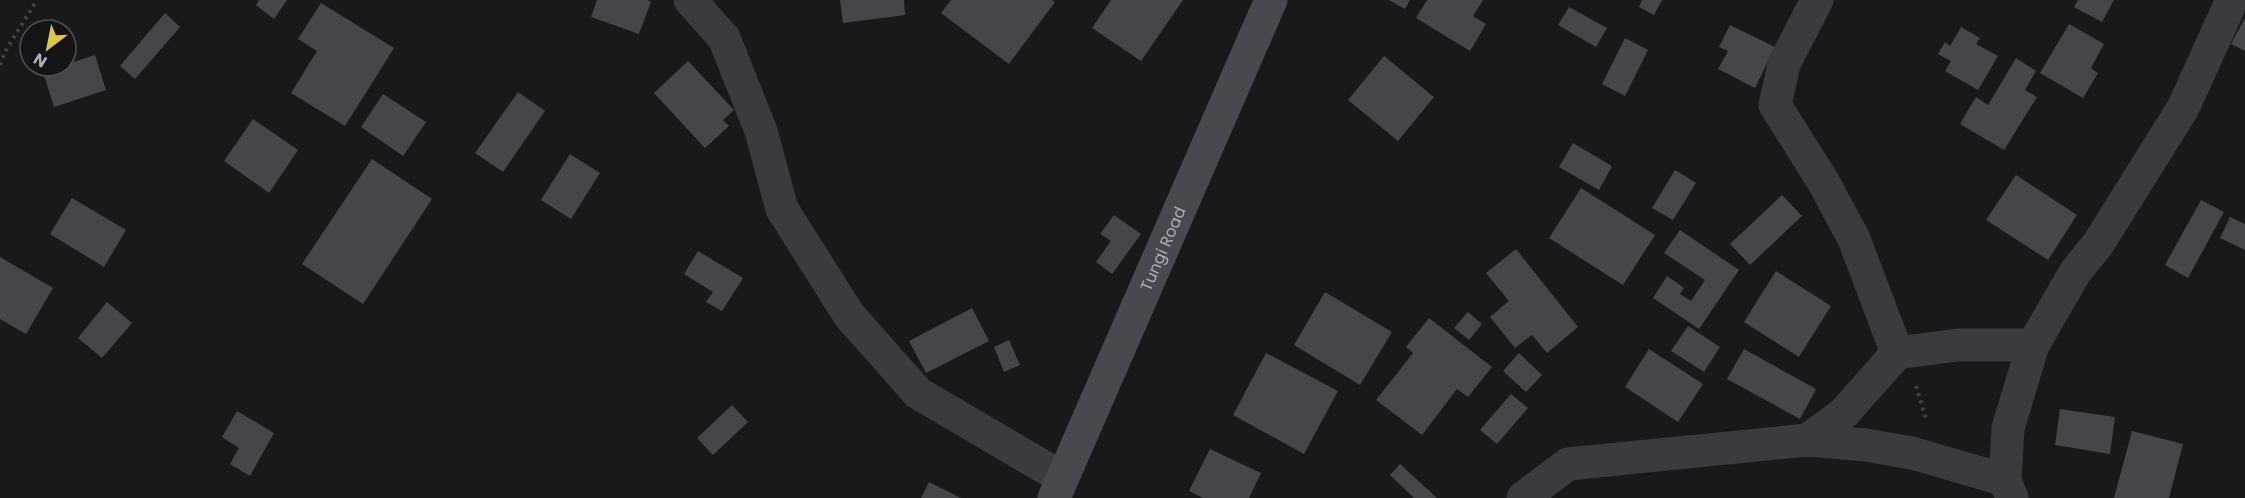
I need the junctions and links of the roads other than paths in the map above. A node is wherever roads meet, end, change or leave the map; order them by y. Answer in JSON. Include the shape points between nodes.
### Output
{"nodes":[{"id":1,"x":690,"y":0,"type":"edge"},
{"id":2,"x":1271,"y":0,"type":"edge"},
{"id":3,"x":1817,"y":0,"type":"edge"},
{"id":4,"x":2232,"y":0,"type":"edge"},
{"id":5,"x":2033,"y":345,"type":"junction"},
{"id":6,"x":1897,"y":353,"type":"junction"},
{"id":7,"x":1807,"y":440,"type":"junction"},
{"id":8,"x":1058,"y":488,"type":"edge"},
{"id":9,"x":2008,"y":489,"type":"edge"},
{"id":10,"x":1523,"y":498,"type":"edge"}],
"edges":[{"from":1,"to":8,"type":"street","via":[[724,38],[761,131],[782,209],[849,315],[918,393]]},
{"from":2,"to":8,"type":"main road","name":"Tungi Road"},
{"from":3,"to":6,"type":"street","via":[[1784,64],[1775,105],[1854,239]]},
{"from":4,"to":5,"type":"street","via":[[2183,108],[2098,244],[2076,271]]},
{"from":5,"to":6,"type":"street","via":[[1958,345]]},
{"from":5,"to":9,"type":"street","via":[[2008,428]]},
{"from":6,"to":7,"type":"street","via":[[1844,413]]},
{"from":7,"to":9,"type":"street","via":[[1866,445],[1935,458]]},
{"from":7,"to":10,"type":"street","via":[[1568,464]]}]}
